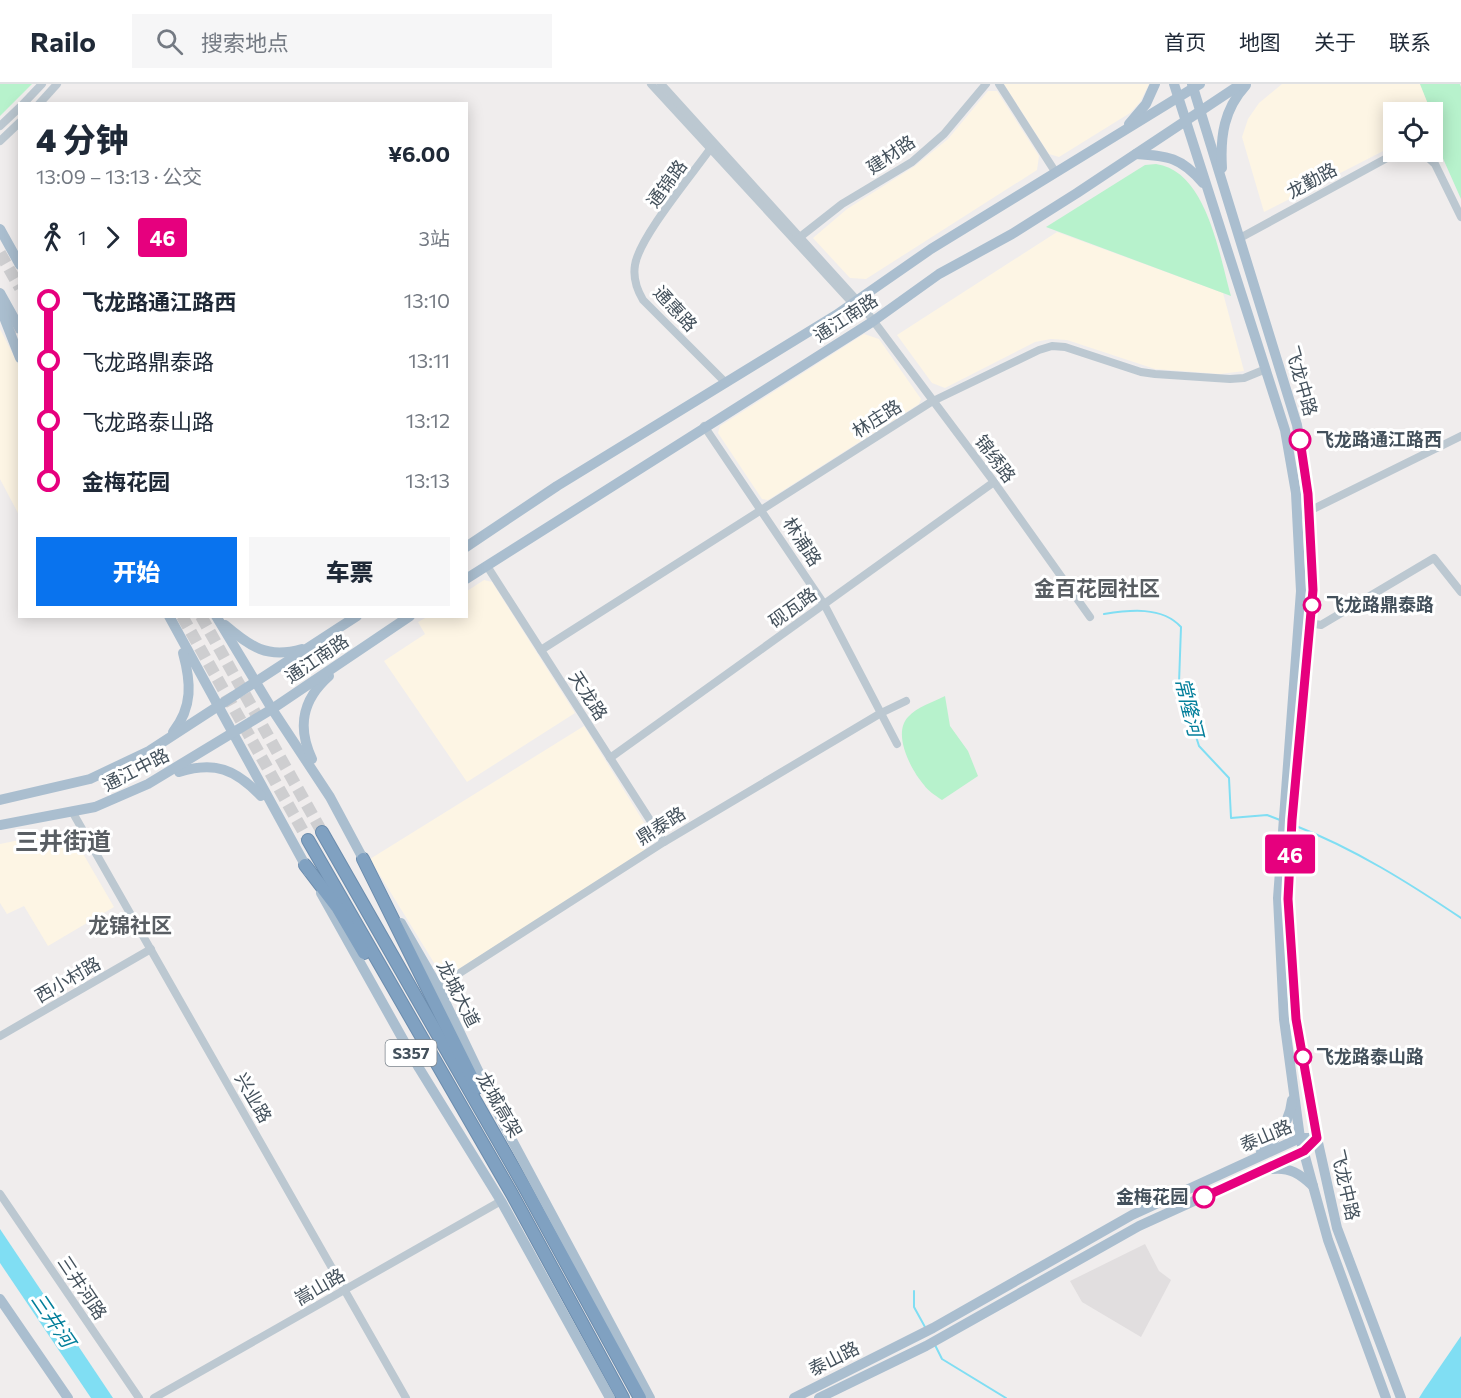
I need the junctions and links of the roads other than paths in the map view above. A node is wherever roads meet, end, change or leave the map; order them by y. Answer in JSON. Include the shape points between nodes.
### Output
{"nodes":[{"id":1,"x":42,"y":84,"type":"edge"},
{"id":2,"x":57,"y":84,"type":"edge"},
{"id":3,"x":651,"y":84,"type":"edge"},
{"id":4,"x":662,"y":84,"type":"edge"},
{"id":5,"x":987,"y":84,"type":"edge"},
{"id":6,"x":999,"y":84,"type":"edge"},
{"id":7,"x":1155,"y":84,"type":"edge"},
{"id":8,"x":1174,"y":84,"type":"edge"},
{"id":9,"x":1241,"y":84,"type":"edge"},
{"id":10,"x":1247,"y":84,"type":"edge"},
{"id":11,"x":1195,"y":85,"type":"edge"},
{"id":12,"x":1178,"y":97,"type":"junction"},
{"id":13,"x":25,"y":102,"type":"edge"},
{"id":14,"x":41,"y":102,"type":"edge"},
{"id":15,"x":18,"y":109,"type":"edge"},
{"id":16,"x":1198,"y":112,"type":"junction"},
{"id":17,"x":1185,"y":123,"type":"junction"},
{"id":18,"x":18,"y":124,"type":"edge"},
{"id":19,"x":0,"y":126,"type":"edge"},
{"id":20,"x":1124,"y":130,"type":"junction"},
{"id":21,"x":0,"y":141,"type":"edge"},
{"id":22,"x":713,"y":145,"type":"junction"},
{"id":23,"x":1135,"y":154,"type":"junction"},
{"id":24,"x":1383,"y":160,"type":"edge"},
{"id":25,"x":1433,"y":162,"type":"edge"},
{"id":26,"x":1056,"y":174,"type":"junction"},
{"id":27,"x":1222,"y":177,"type":"junction"},
{"id":28,"x":1209,"y":189,"type":"junction"},
{"id":29,"x":1461,"y":217,"type":"edge"},
{"id":30,"x":0,"y":229,"type":"edge"},
{"id":31,"x":800,"y":237,"type":"junction"},
{"id":32,"x":1240,"y":238,"type":"junction"},
{"id":33,"x":643,"y":242,"type":"joint"},
{"id":34,"x":18,"y":261,"type":"edge"},
{"id":35,"x":0,"y":293,"type":"edge"},
{"id":36,"x":855,"y":302,"type":"junction"},
{"id":37,"x":0,"y":307,"type":"edge"},
{"id":38,"x":872,"y":322,"type":"junction"},
{"id":39,"x":18,"y":324,"type":"tunnel mouth"},
{"id":40,"x":18,"y":353,"type":"edge"},
{"id":41,"x":1266,"y":369,"type":"junction"},
{"id":42,"x":726,"y":383,"type":"junction"},
{"id":43,"x":932,"y":402,"type":"junction"},
{"id":44,"x":704,"y":426,"type":"junction"},
{"id":45,"x":1461,"y":436,"type":"edge"},
{"id":46,"x":994,"y":482,"type":"junction"},
{"id":47,"x":762,"y":510,"type":"junction"},
{"id":48,"x":1309,"y":511,"type":"junction"},
{"id":49,"x":1297,"y":517,"type":"junction"},
{"id":50,"x":468,"y":546,"type":"edge"},
{"id":51,"x":487,"y":566,"type":"junction"},
{"id":52,"x":468,"y":578,"type":"edge"},
{"id":53,"x":1461,"y":592,"type":"edge"},
{"id":54,"x":824,"y":604,"type":"junction"},
{"id":55,"x":1090,"y":617,"type":"dead end"},
{"id":56,"x":170,"y":618,"type":"edge"},
{"id":57,"x":217,"y":618,"type":"edge"},
{"id":58,"x":354,"y":618,"type":"edge"},
{"id":59,"x":407,"y":618,"type":"edge"},
{"id":60,"x":1310,"y":623,"type":"junction"},
{"id":61,"x":331,"y":633,"type":"junction"},
{"id":62,"x":180,"y":641,"type":"junction"},
{"id":63,"x":541,"y":650,"type":"junction"},
{"id":64,"x":352,"y":655,"type":"junction"},
{"id":65,"x":256,"y":684,"type":"junction"},
{"id":66,"x":906,"y":701,"type":"dead end"},
{"id":67,"x":218,"y":705,"type":"junction"},
{"id":68,"x":272,"y":708,"type":"junction"},
{"id":69,"x":881,"y":713,"type":"junction"},
{"id":70,"x":231,"y":733,"type":"junction"},
{"id":71,"x":160,"y":744,"type":"junction"},
{"id":72,"x":897,"y":744,"type":"dead end"},
{"id":73,"x":610,"y":758,"type":"junction"},
{"id":74,"x":148,"y":784,"type":"junction"},
{"id":75,"x":330,"y":797,"type":"junction"},
{"id":76,"x":0,"y":800,"type":"edge"},
{"id":77,"x":272,"y":807,"type":"junction"},
{"id":78,"x":73,"y":813,"type":"junction"},
{"id":79,"x":1287,"y":823,"type":"junction"},
{"id":80,"x":0,"y":825,"type":"edge"},
{"id":81,"x":322,"y":832,"type":"tunnel mouth"},
{"id":82,"x":308,"y":840,"type":"tunnel mouth"},
{"id":83,"x":664,"y":842,"type":"junction"},
{"id":84,"x":363,"y":859,"type":"junction"},
{"id":85,"x":305,"y":865,"type":"joint"},
{"id":86,"x":151,"y":949,"type":"junction"},
{"id":87,"x":438,"y":987,"type":"junction"},
{"id":88,"x":0,"y":1036,"type":"edge"},
{"id":89,"x":1293,"y":1085,"type":"junction"},
{"id":90,"x":1300,"y":1137,"type":"junction"},
{"id":91,"x":1317,"y":1138,"type":"junction"},
{"id":92,"x":1304,"y":1151,"type":"junction"},
{"id":93,"x":1252,"y":1160,"type":"junction"},
{"id":94,"x":1263,"y":1170,"type":"junction"},
{"id":95,"x":524,"y":1186,"type":"junction"},
{"id":96,"x":1313,"y":1186,"type":"junction"},
{"id":97,"x":0,"y":1194,"type":"edge"},
{"id":98,"x":506,"y":1198,"type":"junction"},
{"id":99,"x":345,"y":1290,"type":"junction"},
{"id":100,"x":0,"y":1299,"type":"edge"},
{"id":101,"x":0,"y":1309,"type":"edge"},
{"id":102,"x":936,"y":1333,"type":"junction"},
{"id":103,"x":60,"y":1398,"type":"edge"},
{"id":104,"x":68,"y":1398,"type":"edge"},
{"id":105,"x":139,"y":1398,"type":"edge"},
{"id":106,"x":154,"y":1398,"type":"edge"},
{"id":107,"x":406,"y":1398,"type":"edge"},
{"id":108,"x":610,"y":1398,"type":"edge"},
{"id":109,"x":623,"y":1398,"type":"edge"},
{"id":110,"x":640,"y":1398,"type":"edge"},
{"id":111,"x":650,"y":1398,"type":"edge"},
{"id":112,"x":794,"y":1398,"type":"edge"},
{"id":113,"x":819,"y":1398,"type":"edge"},
{"id":114,"x":1386,"y":1398,"type":"edge"},
{"id":115,"x":1401,"y":1398,"type":"edge"}],
"edges":[{"from":1,"to":13,"type":"street"},
{"from":2,"to":14,"type":"street"},
{"from":3,"to":22,"type":"street","name":"锦绣路"},
{"from":4,"to":22,"type":"street","name":"锦绣路"},
{"from":5,"to":31,"type":"street","name":"建材路","via":[[944,134],[912,162],[842,204]]},
{"from":6,"to":26,"type":"street"},
{"from":7,"to":20,"type":"main road","via":[[1146,104]]},
{"from":8,"to":12,"type":"main road","name":"飞龙中路"},
{"from":9,"to":16,"type":"main road","name":"通江南路"},
{"from":10,"to":27,"type":"main road","via":[[1230,106],[1224,124]]},
{"from":11,"to":12,"type":"main road","name":"通江南路"},
{"from":11,"to":16,"type":"main road","name":"飞龙中路"},
{"from":12,"to":17,"type":"main road","name":"飞龙中路"},
{"from":12,"to":20,"type":"main road","name":"通江南路"},
{"from":15,"to":19,"type":"street"},
{"from":16,"to":17,"type":"main road","name":"通江南路"},
{"from":16,"to":27,"type":"main road","name":"飞龙中路"},
{"from":17,"to":23,"type":"main road","name":"通江南路"},
{"from":17,"to":28,"type":"main road","name":"飞龙中路"},
{"from":18,"to":21,"type":"street"},
{"from":20,"to":26,"type":"main road","name":"通江南路"},
{"from":22,"to":31,"type":"street","name":"锦绣路"},
{"from":22,"to":33,"type":"street","name":"通锦路"},
{"from":22,"to":36,"type":"street","name":"锦绣路"},
{"from":23,"to":28,"type":"main road","via":[[1170,156],[1192,169]]},
{"from":23,"to":38,"type":"main road","name":"通江南路","via":[[1012,234],[939,274]]},
{"from":24,"to":32,"type":"street","name":"龙勤路"},
{"from":25,"to":29,"type":"street"},
{"from":26,"to":36,"type":"main road","name":"通江南路","via":[[931,249]]},
{"from":27,"to":32,"type":"main road","name":"飞龙中路"},
{"from":28,"to":41,"type":"main road","name":"飞龙中路"},
{"from":30,"to":34,"type":"main road"},
{"from":31,"to":36,"type":"street","name":"锦绣路"},
{"from":32,"to":48,"type":"main road","name":"飞龙中路","via":[[1297,425]]},
{"from":33,"to":42,"type":"street","name":"通惠路","via":[[634,265],[636,288],[643,300]]},
{"from":35,"to":39,"type":"main road"},
{"from":36,"to":38,"type":"street","name":"锦绣路"},
{"from":36,"to":42,"type":"main road","name":"通江南路"},
{"from":37,"to":40,"type":"main road"},
{"from":38,"to":43,"type":"street","name":"锦绣路"},
{"from":38,"to":44,"type":"main road","name":"通江南路"},
{"from":41,"to":43,"type":"street","name":"林庄路","via":[[1245,378],[1230,379],[1155,374],[1052,346]]},
{"from":41,"to":49,"type":"main road","name":"飞龙中路","via":[[1286,430]]},
{"from":42,"to":50,"type":"main road","name":"通江南路","via":[[557,486]]},
{"from":43,"to":46,"type":"street","name":"锦绣路"},
{"from":43,"to":47,"type":"street","name":"林庄路"},
{"from":44,"to":47,"type":"street","name":"林浦路"},
{"from":44,"to":51,"type":"main road","name":"通江南路"},
{"from":45,"to":48,"type":"street"},
{"from":46,"to":54,"type":"street","name":"砚瓦路"},
{"from":46,"to":55,"type":"street","name":"锦绣路"},
{"from":47,"to":54,"type":"street","name":"林浦路"},
{"from":47,"to":63,"type":"street","name":"林庄路"},
{"from":48,"to":49,"type":"street"},
{"from":48,"to":60,"type":"main road","name":"飞龙中路","via":[[1313,590]]},
{"from":49,"to":79,"type":"main road","name":"飞龙中路","via":[[1301,591]]},
{"from":51,"to":52,"type":"main road","name":"通江南路"},
{"from":51,"to":63,"type":"street","name":"天龙路"},
{"from":53,"to":60,"type":"street","via":[[1434,558],[1321,625]]},
{"from":54,"to":69,"type":"street","name":"林浦路"},
{"from":54,"to":73,"type":"street","name":"砚瓦路"},
{"from":56,"to":62,"type":"main road"},
{"from":57,"to":61,"type":"main road","via":[[255,647],[282,654],[304,648]]},
{"from":57,"to":65,"type":"main road","name":"龙城大道","number":"S357"},
{"from":58,"to":61,"type":"main road","name":"通江南路"},
{"from":59,"to":64,"type":"main road","name":"通江南路"},
{"from":60,"to":79,"type":"main road","name":"飞龙中路"},
{"from":61,"to":65,"type":"main road","name":"通江南路"},
{"from":62,"to":67,"type":"main road"},
{"from":62,"to":71,"type":"main road","via":[[191,682],[190,694],[182,720]]},
{"from":63,"to":73,"type":"street","name":"天龙路"},
{"from":64,"to":68,"type":"main road","name":"通江南路"},
{"from":64,"to":75,"type":"main road","via":[[314,694],[302,725],[304,742]]},
{"from":65,"to":67,"type":"main road","name":"通江南路"},
{"from":65,"to":68,"type":"main road","name":"龙城大道","number":"S357"},
{"from":66,"to":69,"type":"street","name":"鼎泰路"},
{"from":67,"to":70,"type":"main road"},
{"from":67,"to":71,"type":"main road","name":"通江中路"},
{"from":68,"to":70,"type":"main road","name":"通江中路"},
{"from":68,"to":75,"type":"main road","name":"龙城大道","number":"S357"},
{"from":69,"to":72,"type":"street","name":"林浦路"},
{"from":69,"to":83,"type":"street","name":"鼎泰路"},
{"from":70,"to":74,"type":"main road","name":"通江中路"},
{"from":70,"to":77,"type":"main road"},
{"from":71,"to":76,"type":"main road","name":"通江中路","via":[[90,779]]},
{"from":73,"to":83,"type":"street","name":"天龙路"},
{"from":74,"to":77,"type":"main road","via":[[194,767],[208,766],[242,777]]},
{"from":74,"to":78,"type":"main road","name":"通江中路","via":[[112,802]]},
{"from":75,"to":84,"type":"main road","name":"龙城大道","number":"S357"},
{"from":77,"to":85,"type":"main road"},
{"from":78,"to":80,"type":"main road","name":"通江中路"},
{"from":78,"to":86,"type":"street","name":"兴业路"},
{"from":79,"to":89,"type":"main road","name":"飞龙中路","via":[[1280,931],[1284,1019]]},
{"from":79,"to":91,"type":"main road","name":"飞龙中路","via":[[1296,1019]]},
{"from":81,"to":95,"type":"highway","name":"龙城高架"},
{"from":82,"to":98,"type":"highway","name":"龙城高架"},
{"from":83,"to":87,"type":"street","name":"鼎泰路"},
{"from":84,"to":87,"type":"main road","name":"龙城大道","number":"S357"},
{"from":84,"to":95,"type":"highway"},
{"from":85,"to":98,"type":"highway","via":[[337,907]]},
{"from":86,"to":88,"type":"street","name":"西小村路"},
{"from":86,"to":99,"type":"street","name":"兴业路"},
{"from":87,"to":111,"type":"main road","name":"龙城大道","number":"S357","via":[[505,1127]]},
{"from":89,"to":90,"type":"main road","name":"飞龙中路"},
{"from":89,"to":93,"type":"main road","via":[[1291,1111],[1282,1130]]},
{"from":90,"to":91,"type":"main road","name":"泰山路"},
{"from":90,"to":92,"type":"main road","name":"飞龙中路"},
{"from":90,"to":93,"type":"main road","name":"泰山路"},
{"from":91,"to":92,"type":"main road","name":"泰山路"},
{"from":91,"to":115,"type":"main road","name":"飞龙中路","via":[[1337,1228]]},
{"from":92,"to":94,"type":"main road","name":"泰山路"},
{"from":92,"to":96,"type":"main road","name":"飞龙中路"},
{"from":93,"to":102,"type":"main road","name":"泰山路","via":[[1132,1215]]},
{"from":94,"to":96,"type":"main road","via":[[1285,1168]]},
{"from":94,"to":102,"type":"main road","name":"泰山路","via":[[1139,1226]]},
{"from":95,"to":110,"type":"highway","name":"龙城高架"},
{"from":96,"to":114,"type":"main road","name":"飞龙中路","via":[[1328,1240]]},
{"from":97,"to":105,"type":"street","name":"三井河路"},
{"from":98,"to":99,"type":"street","name":"嵩山路"},
{"from":98,"to":108,"type":"main road"},
{"from":98,"to":109,"type":"highway","name":"龙城高架"},
{"from":99,"to":106,"type":"street","name":"嵩山路"},
{"from":99,"to":107,"type":"street","name":"兴业路"},
{"from":100,"to":104,"type":"main road"},
{"from":101,"to":103,"type":"main road"},
{"from":102,"to":112,"type":"main road","name":"泰山路","via":[[921,1334]]},
{"from":102,"to":113,"type":"main road","name":"泰山路","via":[[926,1346]]}]}
